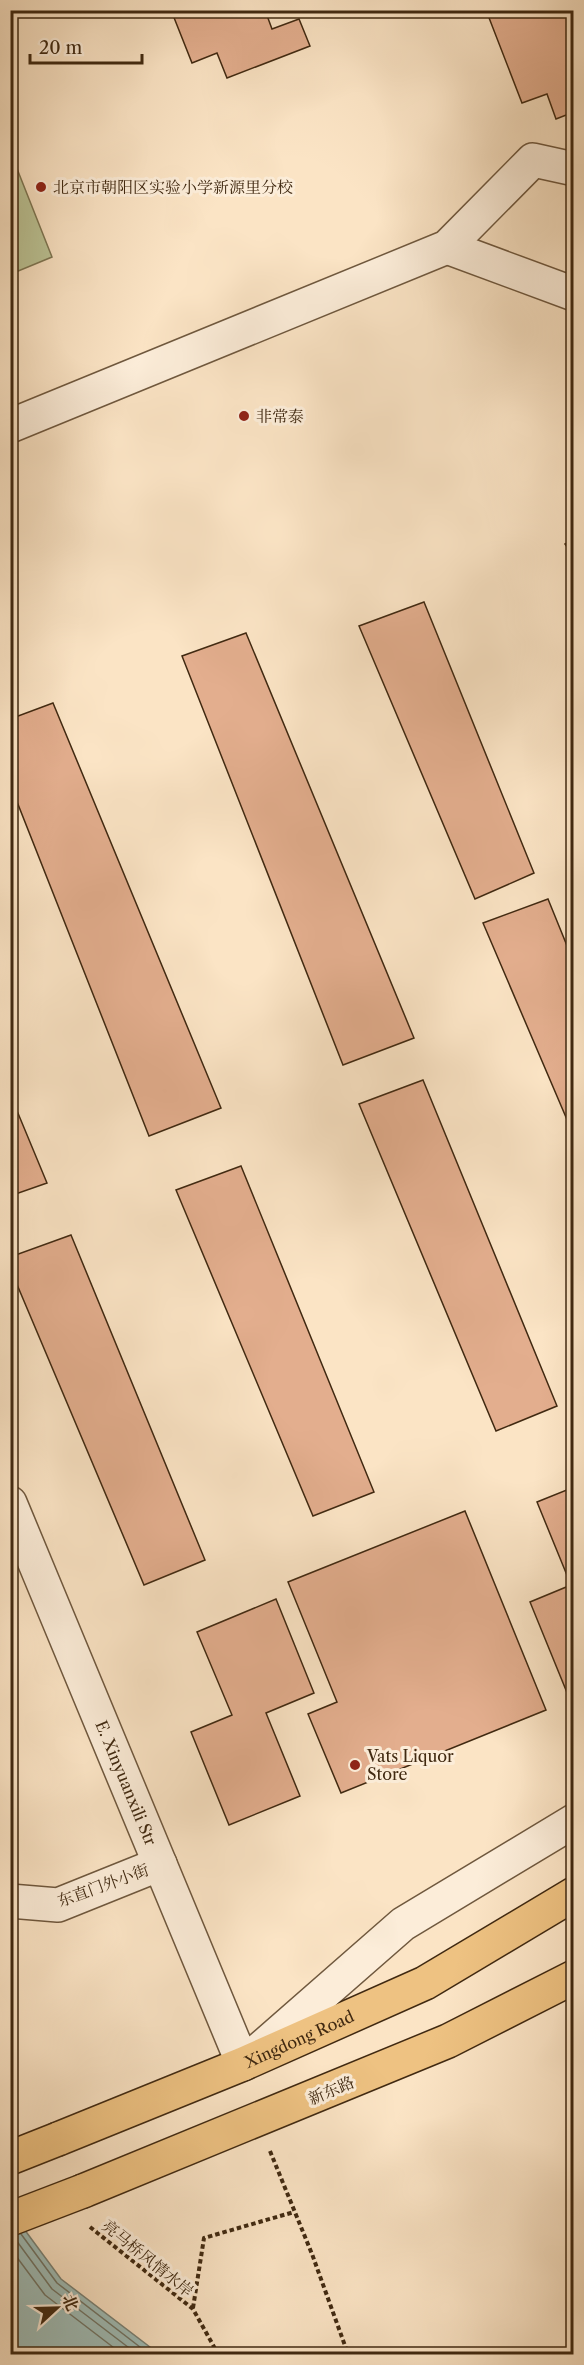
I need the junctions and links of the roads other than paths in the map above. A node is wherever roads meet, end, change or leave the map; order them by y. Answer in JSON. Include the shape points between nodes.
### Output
{"nodes":[{"id":1,"x":573,"y":170,"type":"edge"},
{"id":2,"x":447,"y":247,"type":"junction"},
{"id":3,"x":573,"y":294,"type":"edge"},
{"id":4,"x":10,"y":426,"type":"edge"},
{"id":5,"x":10,"y":1503,"type":"edge"},
{"id":6,"x":573,"y":1821,"type":"edge"},
{"id":7,"x":160,"y":1864,"type":"junction"},
{"id":8,"x":573,"y":1894,"type":"edge"},
{"id":9,"x":10,"y":1901,"type":"edge"},
{"id":10,"x":573,"y":1977,"type":"edge"},
{"id":11,"x":243,"y":2064,"type":"junction"},
{"id":12,"x":10,"y":2158,"type":"edge"},
{"id":13,"x":10,"y":2219,"type":"edge"}],
"edges":[{"from":1,"to":2,"type":"street","via":[[533,160]]},
{"from":2,"to":3,"type":"street"},
{"from":2,"to":4,"type":"street"},
{"from":5,"to":7,"type":"street","name":"E. Xinyuanxili Str"},
{"from":6,"to":11,"type":"street","via":[[403,1924]]},
{"from":7,"to":9,"type":"street","name":"东直门外小街","via":[[58,1905]]},
{"from":7,"to":11,"type":"street","name":"E. Xinyuanxili Str"},
{"from":8,"to":11,"type":"main road","name":"Xingdong Road","via":[[425,1983]]},
{"from":10,"to":13,"type":"main road","name":"新东路","bridge":true,"via":[[448,2040],[259,2120],[84,2206]]},
{"from":11,"to":12,"type":"main road","name":"Xingdong Road","bridge":true}]}
